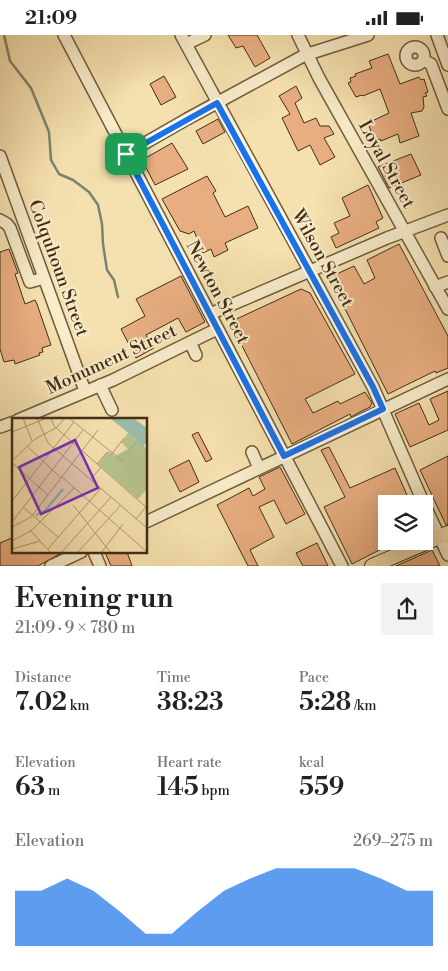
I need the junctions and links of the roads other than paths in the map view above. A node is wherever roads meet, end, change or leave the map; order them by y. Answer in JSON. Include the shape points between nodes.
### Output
{"nodes":[{"id":1,"x":64,"y":35,"type":"edge"},
{"id":2,"x":205,"y":35,"type":"edge"},
{"id":3,"x":298,"y":35,"type":"edge"},
{"id":4,"x":368,"y":35,"type":"edge"},
{"id":5,"x":415,"y":35,"type":"edge"},
{"id":6,"x":437,"y":35,"type":"edge"},
{"id":7,"x":183,"y":40,"type":"edge"},
{"id":8,"x":418,"y":47,"type":"junction"},
{"id":9,"x":308,"y":55,"type":"junction"},
{"id":10,"x":423,"y":60,"type":"junction"},
{"id":11,"x":448,"y":65,"type":"edge"},
{"id":12,"x":217,"y":103,"type":"junction"},
{"id":13,"x":448,"y":109,"type":"edge"},
{"id":14,"x":126,"y":154,"type":"junction"},
{"id":15,"x":0,"y":156,"type":"edge"},
{"id":16,"x":448,"y":215,"type":"edge"},
{"id":17,"x":0,"y":220,"type":"edge"},
{"id":18,"x":404,"y":231,"type":"junction"},
{"id":19,"x":440,"y":237,"type":"dead end"},
{"id":20,"x":448,"y":256,"type":"edge"},
{"id":21,"x":309,"y":271,"type":"junction"},
{"id":22,"x":44,"y":278,"type":"junction"},
{"id":23,"x":448,"y":282,"type":"edge"},
{"id":24,"x":435,"y":287,"type":"junction"},
{"id":25,"x":448,"y":309,"type":"edge"},
{"id":26,"x":210,"y":314,"type":"junction"},
{"id":27,"x":218,"y":329,"type":"junction"},
{"id":28,"x":190,"y":342,"type":"junction"},
{"id":29,"x":196,"y":355,"type":"dead end"},
{"id":30,"x":448,"y":379,"type":"edge"},
{"id":31,"x":100,"y":385,"type":"junction"},
{"id":32,"x":85,"y":391,"type":"junction"},
{"id":33,"x":383,"y":409,"type":"junction"},
{"id":34,"x":112,"y":410,"type":"dead end"},
{"id":35,"x":23,"y":418,"type":"edge"},
{"id":36,"x":12,"y":423,"type":"edge"},
{"id":37,"x":0,"y":427,"type":"edge"},
{"id":38,"x":252,"y":452,"type":"dead end"},
{"id":39,"x":284,"y":456,"type":"junction"},
{"id":40,"x":259,"y":468,"type":"junction"},
{"id":41,"x":420,"y":495,"type":"edge"},
{"id":42,"x":433,"y":518,"type":"edge"},
{"id":43,"x":148,"y":521,"type":"edge"},
{"id":44,"x":444,"y":535,"type":"edge"},
{"id":45,"x":79,"y":553,"type":"edge"},
{"id":46,"x":94,"y":553,"type":"edge"},
{"id":47,"x":448,"y":555,"type":"edge"},
{"id":48,"x":51,"y":566,"type":"edge"},
{"id":49,"x":100,"y":566,"type":"edge"},
{"id":50,"x":342,"y":566,"type":"edge"},
{"id":51,"x":372,"y":566,"type":"edge"}],
"edges":[{"from":1,"to":14,"type":"street","name":"Newton Street"},
{"from":2,"to":7,"type":"street"},
{"from":3,"to":9,"type":"street","name":"Loyal Street"},
{"from":4,"to":9,"type":"street"},
{"from":5,"to":8,"type":"street"},
{"from":6,"to":11,"type":"street"},
{"from":7,"to":12,"type":"street","name":"Wilson Street"},
{"from":8,"to":10,"type":"street","via":[[424,54]]},
{"from":8,"to":10,"type":"street","via":[[407,51],[406,60],[416,66]]},
{"from":9,"to":12,"type":"street"},
{"from":9,"to":18,"type":"street","name":"Loyal Street"},
{"from":10,"to":13,"type":"street","via":[[431,64]]},
{"from":12,"to":14,"type":"street"},
{"from":12,"to":21,"type":"street","name":"Wilson Street"},
{"from":14,"to":26,"type":"street","name":"Newton Street"},
{"from":15,"to":22,"type":"street","name":"Colquhoun Street"},
{"from":16,"to":18,"type":"street"},
{"from":17,"to":22,"type":"street","via":[[10,228],[30,282]]},
{"from":18,"to":21,"type":"street"},
{"from":18,"to":24,"type":"street","name":"Loyal Street"},
{"from":19,"to":20,"type":"street"},
{"from":21,"to":26,"type":"street"},
{"from":21,"to":33,"type":"street","name":"Wilson Street"},
{"from":22,"to":32,"type":"street","name":"Colquhoun Street"},
{"from":23,"to":24,"type":"street"},
{"from":24,"to":25,"type":"street","name":"Loyal Street"},
{"from":26,"to":27,"type":"street","name":"Newton Street"},
{"from":27,"to":28,"type":"street","name":"Monument Street"},
{"from":27,"to":39,"type":"street","name":"Newton Street"},
{"from":28,"to":29,"type":"street"},
{"from":28,"to":31,"type":"street","name":"Monument Street"},
{"from":30,"to":33,"type":"street"},
{"from":31,"to":32,"type":"street","name":"Monument Street"},
{"from":31,"to":34,"type":"street"},
{"from":32,"to":35,"type":"street","name":"Monument Street"},
{"from":33,"to":39,"type":"street"},
{"from":33,"to":41,"type":"street","name":"Wilson Street"},
{"from":36,"to":37,"type":"street"},
{"from":38,"to":40,"type":"street"},
{"from":39,"to":40,"type":"street"},
{"from":39,"to":50,"type":"street","name":"Newton Street"},
{"from":40,"to":43,"type":"street"},
{"from":42,"to":44,"type":"street","name":"Wilson Street"},
{"from":44,"to":47,"type":"street","name":"Wilson Street"},
{"from":44,"to":51,"type":"main road"},
{"from":45,"to":48,"type":"street"},
{"from":46,"to":49,"type":"street"}]}
